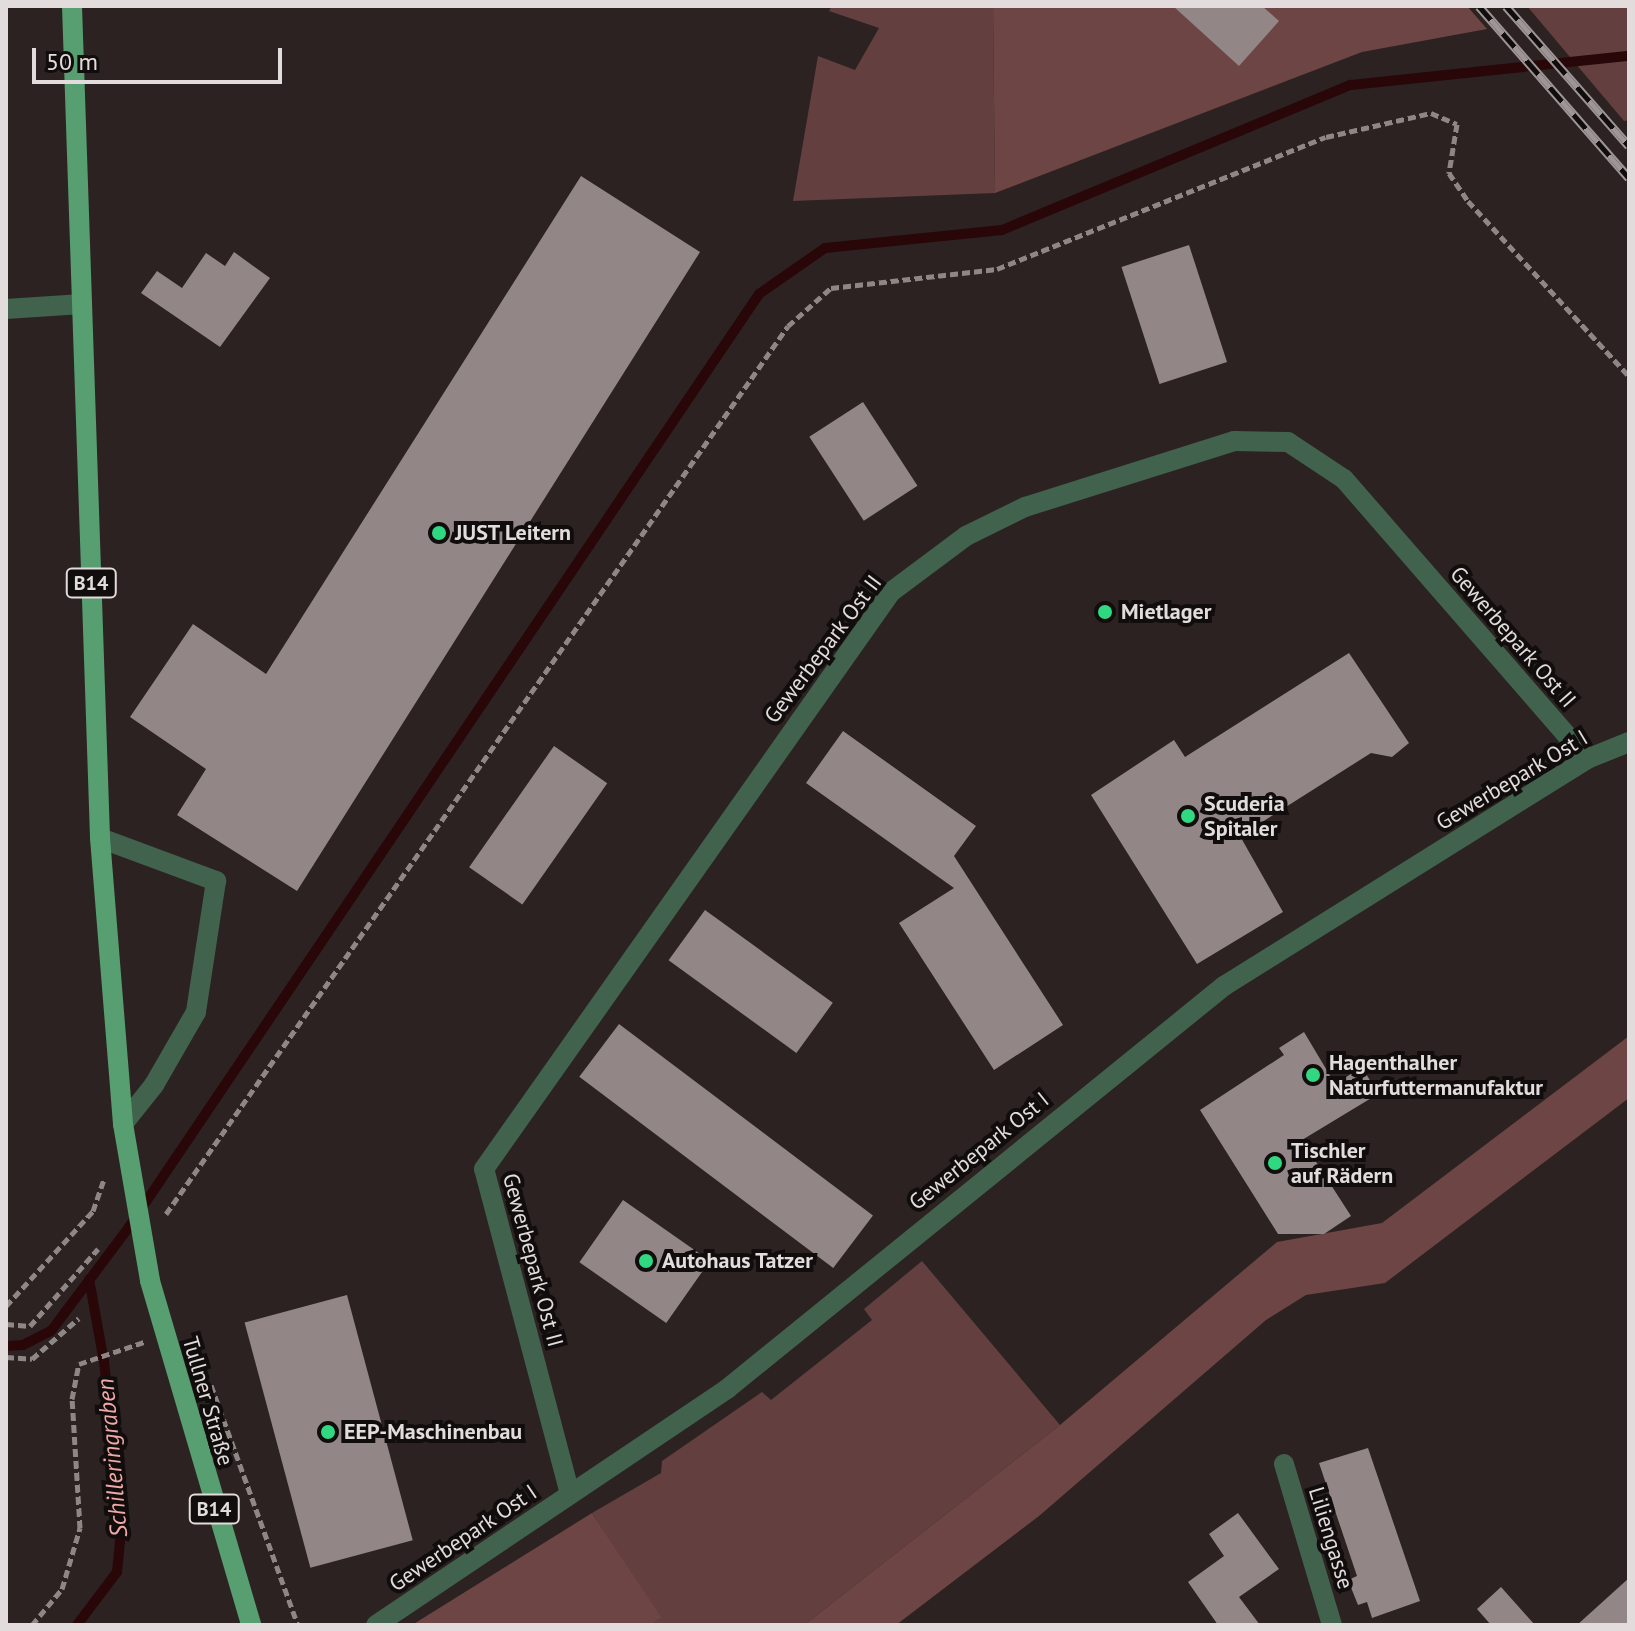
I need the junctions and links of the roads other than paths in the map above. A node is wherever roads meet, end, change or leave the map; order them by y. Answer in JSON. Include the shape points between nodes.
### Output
{"nodes":[{"id":1,"x":72,"y":6,"type":"edge"},
{"id":2,"x":82,"y":304,"type":"junction"},
{"id":3,"x":6,"y":309,"type":"edge"},
{"id":4,"x":1629,"y":742,"type":"edge"},
{"id":5,"x":1587,"y":759,"type":"junction"},
{"id":6,"x":100,"y":838,"type":"junction"},
{"id":7,"x":123,"y":1124,"type":"junction"},
{"id":8,"x":1284,"y":1464,"type":"dead end"},
{"id":9,"x":570,"y":1494,"type":"junction"},
{"id":10,"x":251,"y":1625,"type":"edge"},
{"id":11,"x":376,"y":1625,"type":"edge"},
{"id":12,"x":1332,"y":1625,"type":"edge"}],
"edges":[{"from":1,"to":2,"type":"main road","number":"B14"},
{"from":2,"to":3,"type":"street"},
{"from":2,"to":6,"type":"main road","number":"B14"},
{"from":4,"to":5,"type":"street","name":"Gewerbepark Ost I"},
{"from":5,"to":9,"type":"street","name":"Gewerbepark Ost I","via":[[1224,986],[727,1389]]},
{"from":5,"to":9,"type":"street","name":"Gewerbepark Ost II","via":[[1344,479],[1288,442],[1234,441],[1025,507],[966,536],[891,592],[484,1169]]},
{"from":6,"to":7,"type":"main road","number":"B14"},
{"from":6,"to":7,"type":"street","via":[[216,881],[196,1012],[154,1085]]},
{"from":7,"to":10,"type":"main road","name":"Tullner Straße","number":"B14","via":[[118,1164]]},
{"from":8,"to":12,"type":"street","name":"Liliengasse"},
{"from":9,"to":11,"type":"street","name":"Gewerbepark Ost I"}]}
